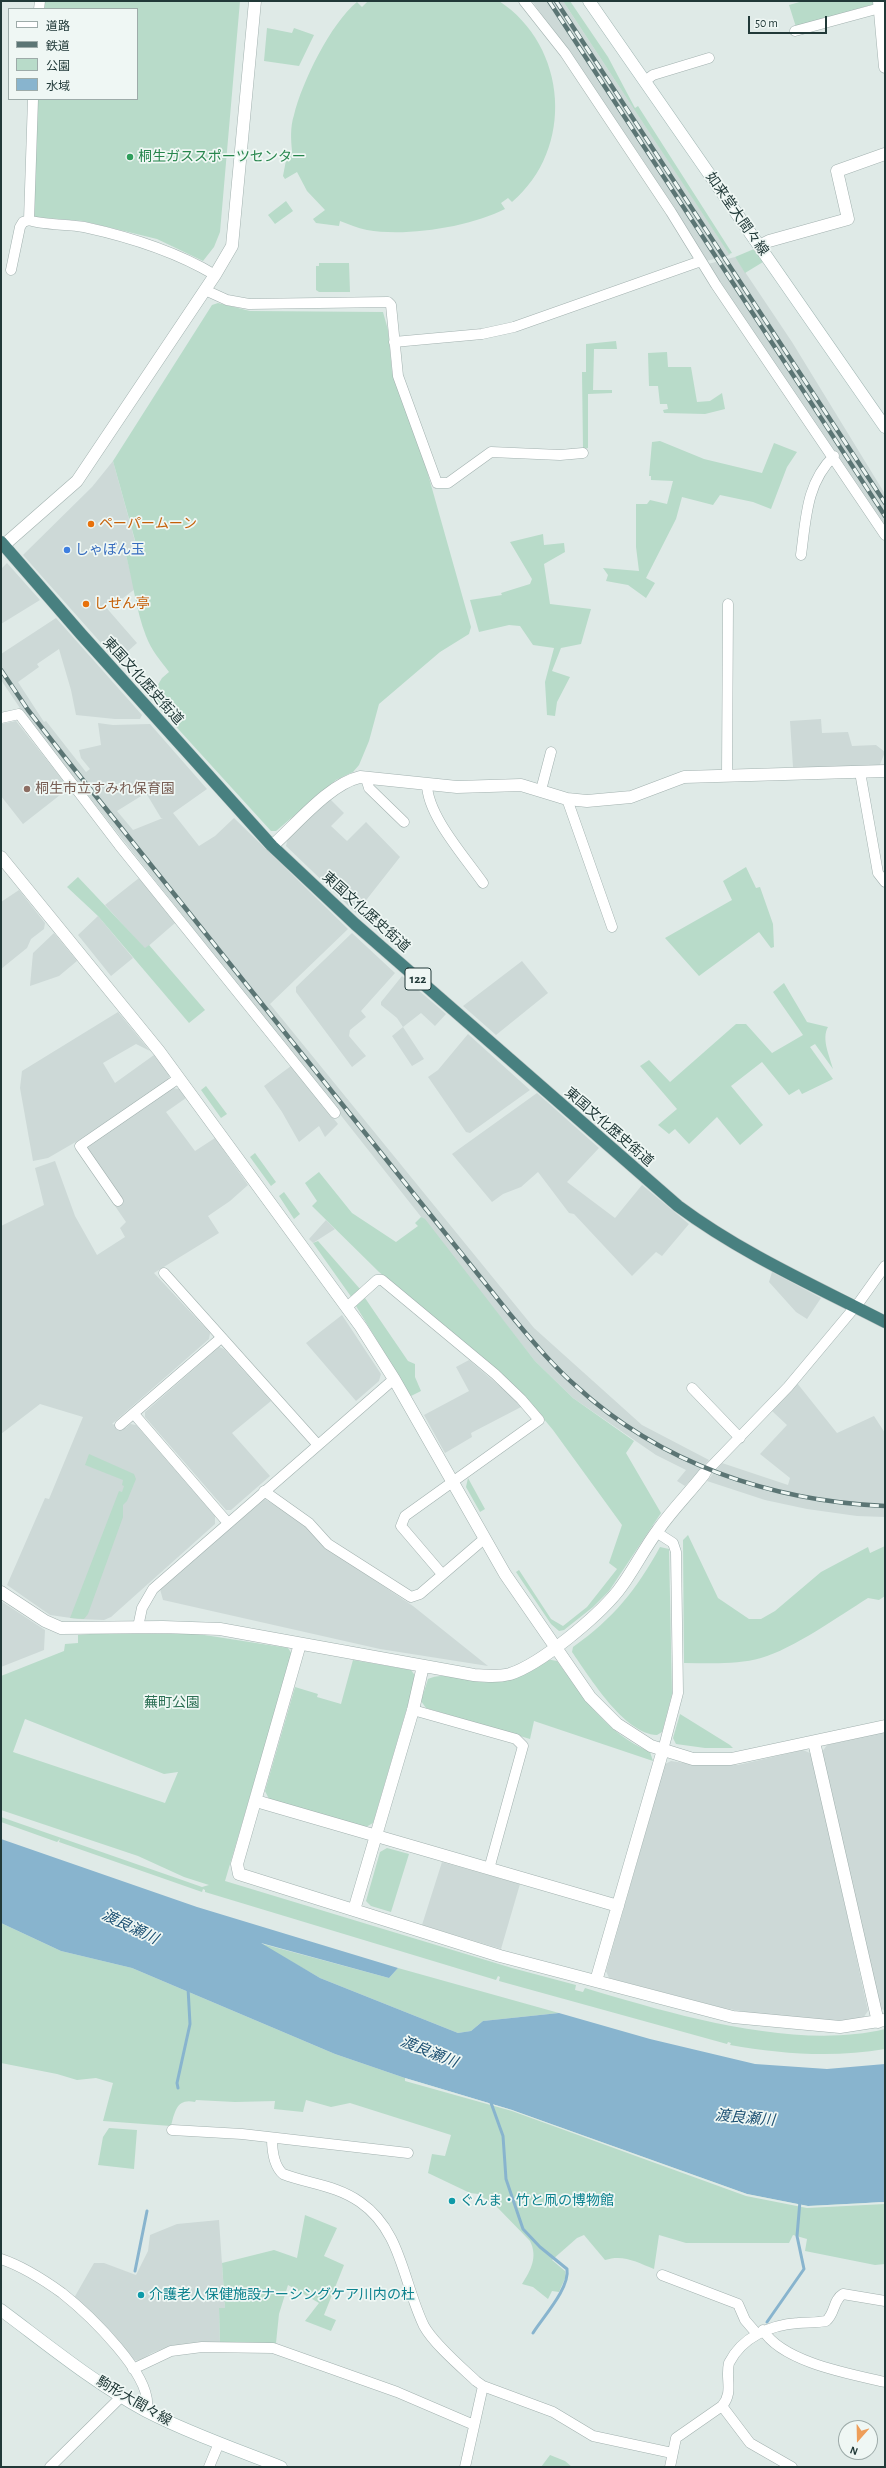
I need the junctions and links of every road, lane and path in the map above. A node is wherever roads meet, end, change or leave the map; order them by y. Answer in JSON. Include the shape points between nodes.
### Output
{"nodes":[{"id":1,"x":255,"y":1,"type":"edge"},
{"id":2,"x":524,"y":1,"type":"edge"},
{"id":3,"x":589,"y":1,"type":"edge"},
{"id":4,"x":880,"y":4,"type":"edge"},
{"id":5,"x":883,"y":24,"type":"edge"},
{"id":6,"x":795,"y":31,"type":"dead end"},
{"id":7,"x":709,"y":58,"type":"dead end"},
{"id":8,"x":885,"y":67,"type":"edge"},
{"id":9,"x":645,"y":81,"type":"junction"},
{"id":10,"x":33,"y":100,"type":"edge"},
{"id":11,"x":885,"y":154,"type":"edge"},
{"id":12,"x":29,"y":220,"type":"junction"},
{"id":13,"x":759,"y":246,"type":"junction"},
{"id":14,"x":701,"y":261,"type":"junction"},
{"id":15,"x":11,"y":270,"type":"dead end"},
{"id":16,"x":215,"y":275,"type":"junction"},
{"id":17,"x":205,"y":290,"type":"junction"},
{"id":18,"x":394,"y":342,"type":"junction"},
{"id":19,"x":884,"y":425,"type":"edge"},
{"id":20,"x":584,"y":453,"type":"dead end"},
{"id":21,"x":834,"y":456,"type":"junction"},
{"id":22,"x":885,"y":535,"type":"edge"},
{"id":23,"x":3,"y":544,"type":"edge"},
{"id":24,"x":801,"y":555,"type":"dead end"},
{"id":25,"x":728,"y":604,"type":"dead end"},
{"id":26,"x":1,"y":718,"type":"edge"},
{"id":27,"x":551,"y":752,"type":"dead end"},
{"id":28,"x":885,"y":771,"type":"edge"},
{"id":29,"x":860,"y":772,"type":"junction"},
{"id":30,"x":727,"y":776,"type":"junction"},
{"id":31,"x":366,"y":778,"type":"junction"},
{"id":32,"x":428,"y":784,"type":"junction"},
{"id":33,"x":540,"y":790,"type":"junction"},
{"id":34,"x":567,"y":799,"type":"junction"},
{"id":35,"x":404,"y":822,"type":"dead end"},
{"id":36,"x":272,"y":846,"type":"junction"},
{"id":37,"x":1,"y":857,"type":"edge"},
{"id":38,"x":885,"y":882,"type":"edge"},
{"id":39,"x":483,"y":883,"type":"dead end"},
{"id":40,"x":612,"y":927,"type":"dead end"},
{"id":41,"x":179,"y":1078,"type":"junction"},
{"id":42,"x":335,"y":1113,"type":"dead end"},
{"id":43,"x":118,"y":1201,"type":"dead end"},
{"id":44,"x":885,"y":1266,"type":"edge"},
{"id":45,"x":164,"y":1273,"type":"dead end"},
{"id":46,"x":855,"y":1306,"type":"junction"},
{"id":47,"x":346,"y":1307,"type":"junction"},
{"id":48,"x":885,"y":1322,"type":"edge"},
{"id":49,"x":221,"y":1338,"type":"junction"},
{"id":50,"x":394,"y":1379,"type":"junction"},
{"id":51,"x":692,"y":1388,"type":"dead end"},
{"id":52,"x":134,"y":1414,"type":"junction"},
{"id":53,"x":120,"y":1425,"type":"dead end"},
{"id":54,"x":740,"y":1438,"type":"junction"},
{"id":55,"x":318,"y":1445,"type":"junction"},
{"id":56,"x":704,"y":1474,"type":"joint"},
{"id":57,"x":452,"y":1484,"type":"junction"},
{"id":58,"x":264,"y":1491,"type":"junction"},
{"id":59,"x":228,"y":1523,"type":"junction"},
{"id":60,"x":656,"y":1532,"type":"junction"},
{"id":61,"x":484,"y":1539,"type":"junction"},
{"id":62,"x":442,"y":1574,"type":"junction"},
{"id":63,"x":1,"y":1592,"type":"edge"},
{"id":64,"x":138,"y":1627,"type":"junction"},
{"id":65,"x":300,"y":1644,"type":"junction"},
{"id":66,"x":555,"y":1647,"type":"junction"},
{"id":67,"x":423,"y":1666,"type":"junction"},
{"id":68,"x":414,"y":1710,"type":"junction"},
{"id":69,"x":885,"y":1726,"type":"edge"},
{"id":70,"x":814,"y":1742,"type":"junction"},
{"id":71,"x":663,"y":1750,"type":"junction"},
{"id":72,"x":256,"y":1801,"type":"junction"},
{"id":73,"x":376,"y":1836,"type":"junction"},
{"id":74,"x":489,"y":1869,"type":"junction"},
{"id":75,"x":618,"y":1906,"type":"junction"},
{"id":76,"x":354,"y":1910,"type":"junction"},
{"id":77,"x":596,"y":1981,"type":"junction"},
{"id":78,"x":882,"y":2021,"type":"edge"},
{"id":79,"x":172,"y":2130,"type":"dead end"},
{"id":80,"x":272,"y":2138,"type":"junction"},
{"id":81,"x":408,"y":2153,"type":"dead end"},
{"id":82,"x":1,"y":2259,"type":"edge"},
{"id":83,"x":662,"y":2275,"type":"dead end"},
{"id":84,"x":885,"y":2301,"type":"edge"},
{"id":85,"x":1,"y":2310,"type":"edge"},
{"id":86,"x":760,"y":2332,"type":"junction"},
{"id":87,"x":133,"y":2369,"type":"junction"},
{"id":88,"x":885,"y":2382,"type":"edge"},
{"id":89,"x":483,"y":2386,"type":"junction"},
{"id":90,"x":122,"y":2397,"type":"junction"},
{"id":91,"x":722,"y":2406,"type":"junction"},
{"id":92,"x":146,"y":2410,"type":"junction"},
{"id":93,"x":474,"y":2425,"type":"junction"},
{"id":94,"x":219,"y":2443,"type":"junction"},
{"id":95,"x":672,"y":2453,"type":"junction"},
{"id":96,"x":50,"y":2467,"type":"edge"},
{"id":97,"x":209,"y":2467,"type":"edge"},
{"id":98,"x":281,"y":2467,"type":"edge"},
{"id":99,"x":465,"y":2467,"type":"edge"},
{"id":100,"x":670,"y":2467,"type":"edge"},
{"id":101,"x":792,"y":2467,"type":"edge"}],
"edges":[{"from":1,"to":16,"type":"street","via":[[234,239],[229,253]]},
{"from":2,"to":14,"type":"street","via":[[565,53]]},
{"from":3,"to":9,"type":"street","name":"如来堂大間々線"},
{"from":4,"to":5,"type":"street"},
{"from":4,"to":6,"type":"street"},
{"from":5,"to":8,"type":"street"},
{"from":7,"to":9,"type":"street","via":[[653,75]]},
{"from":9,"to":13,"type":"street","name":"如来堂大間々線"},
{"from":10,"to":12,"type":"street"},
{"from":11,"to":13,"type":"street","via":[[837,171],[848,218]]},
{"from":12,"to":15,"type":"street","via":[[23,222],[20,227]]},
{"from":12,"to":16,"type":"street","via":[[83,227],[138,240]]},
{"from":13,"to":19,"type":"street","name":"如来堂大間々線"},
{"from":14,"to":18,"type":"street","via":[[514,327],[482,334]]},
{"from":14,"to":21,"type":"street"},
{"from":16,"to":17,"type":"street"},
{"from":17,"to":18,"type":"street","via":[[227,300],[249,304],[388,302],[391,305]]},
{"from":17,"to":23,"type":"street","via":[[77,481]]},
{"from":18,"to":20,"type":"street","via":[[398,376],[438,483],[448,483],[491,452],[560,455]]},
{"from":21,"to":22,"type":"street"},
{"from":21,"to":24,"type":"street","via":[[816,478],[811,492]]},
{"from":23,"to":36,"type":"highway","name":"東国文化歴史街道","number":"122"},
{"from":25,"to":30,"type":"street"},
{"from":26,"to":42,"type":"street","via":[[19,714],[119,845]]},
{"from":27,"to":33,"type":"street"},
{"from":28,"to":29,"type":"street"},
{"from":29,"to":30,"type":"street"},
{"from":29,"to":38,"type":"street","via":[[878,873]]},
{"from":30,"to":34,"type":"street","via":[[684,777],[619,799]]},
{"from":31,"to":32,"type":"street"},
{"from":31,"to":35,"type":"street","via":[[369,788]]},
{"from":31,"to":36,"type":"street","via":[[353,779],[340,785]]},
{"from":32,"to":33,"type":"street","via":[[469,787],[514,784]]},
{"from":32,"to":39,"type":"street","via":[[429,799],[440,820]]},
{"from":33,"to":34,"type":"street"},
{"from":34,"to":40,"type":"street"},
{"from":36,"to":46,"type":"highway","name":"東国文化歴史街道","number":"122","via":[[355,924],[678,1206],[715,1232]]},
{"from":37,"to":41,"type":"street"},
{"from":41,"to":43,"type":"street","via":[[80,1146]]},
{"from":41,"to":47,"type":"street"},
{"from":44,"to":46,"type":"street"},
{"from":45,"to":49,"type":"street"},
{"from":46,"to":48,"type":"highway","name":"東国文化歴史街道","number":"122"},
{"from":46,"to":54,"type":"street","via":[[788,1387]]},
{"from":47,"to":50,"type":"street"},
{"from":47,"to":57,"type":"street","via":[[377,1280],[382,1280],[495,1374],[522,1399],[539,1420]]},
{"from":49,"to":52,"type":"street"},
{"from":49,"to":55,"type":"street"},
{"from":50,"to":55,"type":"street"},
{"from":50,"to":57,"type":"street"},
{"from":51,"to":54,"type":"street"},
{"from":52,"to":53,"type":"street"},
{"from":52,"to":59,"type":"street"},
{"from":54,"to":56,"type":"street"},
{"from":55,"to":58,"type":"street"},
{"from":56,"to":60,"type":"street"},
{"from":57,"to":61,"type":"street"},
{"from":57,"to":62,"type":"street","via":[[402,1521],[401,1526]]},
{"from":58,"to":59,"type":"street"},
{"from":58,"to":62,"type":"street","via":[[309,1523],[328,1544],[411,1596],[420,1594]]},
{"from":59,"to":64,"type":"street","via":[[153,1589],[142,1608]]},
{"from":60,"to":66,"type":"street","via":[[627,1579],[605,1606]]},
{"from":60,"to":71,"type":"street","via":[[673,1543],[676,1552],[679,1656],[677,1702]]},
{"from":61,"to":62,"type":"street"},
{"from":61,"to":66,"type":"street"},
{"from":63,"to":64,"type":"street","via":[[45,1621],[61,1628]]},
{"from":64,"to":65,"type":"street","via":[[220,1629]]},
{"from":65,"to":67,"type":"street"},
{"from":65,"to":72,"type":"street"},
{"from":66,"to":67,"type":"street","via":[[518,1670],[499,1676],[474,1675]]},
{"from":66,"to":71,"type":"street","via":[[590,1697],[608,1717],[638,1739]]},
{"from":67,"to":68,"type":"street"},
{"from":68,"to":73,"type":"street"},
{"from":68,"to":74,"type":"street","via":[[516,1739],[523,1746]]},
{"from":69,"to":70,"type":"street"},
{"from":70,"to":71,"type":"street","via":[[731,1759],[693,1759]]},
{"from":70,"to":78,"type":"street"},
{"from":71,"to":75,"type":"street"},
{"from":72,"to":73,"type":"street"},
{"from":72,"to":76,"type":"street","via":[[237,1864],[239,1874]]},
{"from":73,"to":74,"type":"street"},
{"from":73,"to":76,"type":"street"},
{"from":74,"to":75,"type":"street"},
{"from":75,"to":77,"type":"street"},
{"from":76,"to":77,"type":"street","via":[[500,1956]]},
{"from":77,"to":78,"type":"street","via":[[756,2021],[840,2027]]},
{"from":79,"to":80,"type":"street"},
{"from":80,"to":81,"type":"street"},
{"from":80,"to":89,"type":"street","via":[[275,2159],[283,2174],[348,2194],[378,2218],[399,2251],[427,2330],[467,2373]]},
{"from":82,"to":87,"type":"street","via":[[62,2294],[114,2343]]},
{"from":83,"to":86,"type":"street","via":[[738,2304],[745,2320]]},
{"from":84,"to":86,"type":"street","via":[[843,2294],[838,2298],[831,2316],[826,2321],[786,2324]]},
{"from":85,"to":90,"type":"street","name":"駒形大間々線"},
{"from":86,"to":88,"type":"street","via":[[773,2344],[811,2364]]},
{"from":86,"to":91,"type":"street","via":[[743,2345],[729,2363],[729,2395]]},
{"from":87,"to":92,"type":"street","via":[[148,2397]]},
{"from":87,"to":93,"type":"street","via":[[171,2351],[202,2347],[269,2348],[397,2392]]},
{"from":89,"to":93,"type":"street"},
{"from":89,"to":95,"type":"street","via":[[553,2412],[593,2436]]},
{"from":90,"to":92,"type":"street","name":"駒形大間々線"},
{"from":90,"to":96,"type":"street"},
{"from":91,"to":95,"type":"street","via":[[678,2436]]},
{"from":91,"to":101,"type":"street","via":[[750,2443]]},
{"from":92,"to":94,"type":"street","name":"駒形大間々線"},
{"from":93,"to":99,"type":"street"},
{"from":94,"to":97,"type":"street"},
{"from":94,"to":98,"type":"street","name":"駒形大間々線"},
{"from":95,"to":100,"type":"street"}]}
